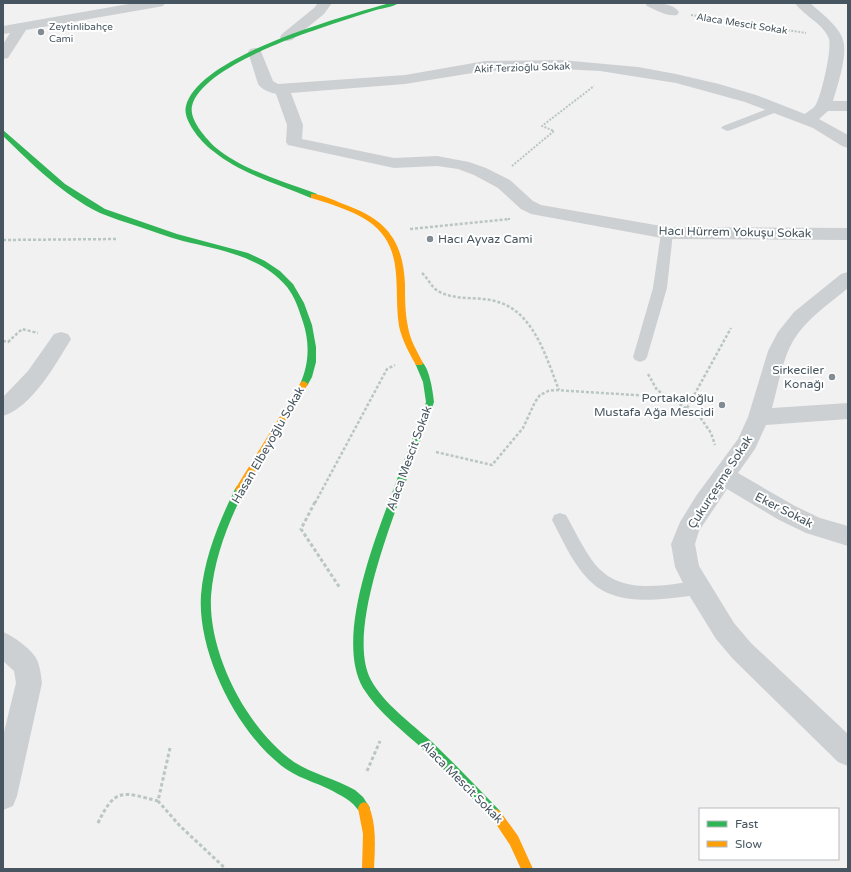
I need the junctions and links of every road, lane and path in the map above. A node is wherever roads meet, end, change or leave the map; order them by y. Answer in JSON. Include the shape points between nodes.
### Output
{"nodes":[{"id":1,"x":158,"y":3,"type":"edge"},
{"id":2,"x":325,"y":3,"type":"edge"},
{"id":3,"x":396,"y":3,"type":"edge"},
{"id":4,"x":652,"y":3,"type":"edge"},
{"id":5,"x":802,"y":3,"type":"edge"},
{"id":6,"x":133,"y":5,"type":"edge"},
{"id":7,"x":672,"y":12,"type":"joint"},
{"id":8,"x":21,"y":27,"type":"junction"},
{"id":9,"x":3,"y":30,"type":"edge"},
{"id":10,"x":287,"y":37,"type":"junction"},
{"id":11,"x":835,"y":37,"type":"junction"},
{"id":12,"x":255,"y":52,"type":"junction"},
{"id":13,"x":3,"y":55,"type":"edge"},
{"id":14,"x":615,"y":70,"type":"junction"},
{"id":15,"x":282,"y":89,"type":"junction"},
{"id":16,"x":823,"y":106,"type":"junction"},
{"id":17,"x":848,"y":106,"type":"edge"},
{"id":18,"x":778,"y":108,"type":"junction"},
{"id":19,"x":807,"y":120,"type":"junction"},
{"id":20,"x":727,"y":128,"type":"dead end"},
{"id":21,"x":3,"y":132,"type":"edge"},
{"id":22,"x":848,"y":143,"type":"edge"},
{"id":23,"x":496,"y":180,"type":"junction"},
{"id":24,"x":551,"y":213,"type":"junction"},
{"id":25,"x":385,"y":231,"type":"junction"},
{"id":26,"x":667,"y":233,"type":"junction"},
{"id":27,"x":848,"y":234,"type":"edge"},
{"id":28,"x":121,"y":239,"type":"dead end"},
{"id":29,"x":3,"y":240,"type":"edge"},
{"id":30,"x":400,"y":266,"type":"junction"},
{"id":31,"x":848,"y":278,"type":"edge"},
{"id":32,"x":731,"y":328,"type":"dead end"},
{"id":33,"x":61,"y":339,"type":"joint"},
{"id":34,"x":3,"y":341,"type":"edge"},
{"id":35,"x":416,"y":357,"type":"junction"},
{"id":36,"x":640,"y":357,"type":"joint"},
{"id":37,"x":559,"y":390,"type":"junction"},
{"id":38,"x":666,"y":397,"type":"junction"},
{"id":39,"x":3,"y":408,"type":"edge"},
{"id":40,"x":687,"y":408,"type":"junction"},
{"id":41,"x":848,"y":411,"type":"edge"},
{"id":42,"x":759,"y":417,"type":"junction"},
{"id":43,"x":414,"y":446,"type":"junction"},
{"id":44,"x":723,"y":476,"type":"junction"},
{"id":45,"x":560,"y":520,"type":"dead end"},
{"id":46,"x":848,"y":536,"type":"edge"},
{"id":47,"x":698,"y":588,"type":"junction"},
{"id":48,"x":360,"y":618,"type":"junction"},
{"id":49,"x":3,"y":644,"type":"edge"},
{"id":50,"x":392,"y":713,"type":"junction"},
{"id":51,"x":170,"y":748,"type":"dead end"},
{"id":52,"x":848,"y":753,"type":"edge"},
{"id":53,"x":3,"y":796,"type":"edge"},
{"id":54,"x":356,"y":797,"type":"junction"},
{"id":55,"x":158,"y":801,"type":"junction"},
{"id":56,"x":98,"y":823,"type":"dead end"},
{"id":57,"x":226,"y":869,"type":"edge"},
{"id":58,"x":368,"y":869,"type":"edge"},
{"id":59,"x":527,"y":869,"type":"edge"}],
"edges":[{"from":1,"to":6,"type":"street"},
{"from":2,"to":10,"type":"street"},
{"from":3,"to":10,"type":"street","name":"Alaca Mescit Sokak"},
{"from":4,"to":7,"type":"street"},
{"from":5,"to":11,"type":"street"},
{"from":6,"to":8,"type":"street"},
{"from":7,"to":11,"type":"path","name":"Alaca Mescit Sokak"},
{"from":8,"to":9,"type":"street"},
{"from":8,"to":13,"type":"street"},
{"from":10,"to":12,"type":"street","name":"Alaca Mescit Sokak"},
{"from":11,"to":16,"type":"street","via":[[838,46],[837,57]]},
{"from":12,"to":15,"type":"street","name":"Akif Terzioğlu Sokak","via":[[266,84]]},
{"from":12,"to":25,"type":"street","name":"Alaca Mescit Sokak","via":[[220,70],[193,94],[189,102],[189,113],[203,140],[213,150],[247,169],[364,215]]},
{"from":14,"to":15,"type":"street","name":"Akif Terzioğlu Sokak","via":[[556,64],[484,66],[428,76]]},
{"from":14,"to":18,"type":"street","name":"Akif Terzioğlu Sokak","via":[[702,84],[734,92]]},
{"from":14,"to":23,"type":"path","via":[[542,126],[554,131]]},
{"from":15,"to":23,"type":"street","name":"Hacı Hürrem Yokuşu Sokak","via":[[295,125],[294,142],[394,163],[447,161]]},
{"from":16,"to":17,"type":"street"},
{"from":16,"to":19,"type":"street"},
{"from":18,"to":19,"type":"street","name":"Akif Terzioğlu Sokak"},
{"from":18,"to":20,"type":"lane"},
{"from":19,"to":22,"type":"street"},
{"from":21,"to":54,"type":"street","name":"Hasan Elbeyoğlu Sokak","via":[[60,183],[89,204],[105,212],[185,239],[249,256],[268,264],[294,288],[304,308],[312,335],[310,373],[248,476],[229,513],[217,543],[207,596],[207,620],[224,680],[238,709],[264,741],[284,761],[299,771]]},
{"from":23,"to":24,"type":"street","name":"Hacı Hürrem Yokuşu Sokak","via":[[510,188],[530,208]]},
{"from":24,"to":25,"type":"path"},
{"from":24,"to":26,"type":"street","name":"Hacı Hürrem Yokuşu Sokak"},
{"from":25,"to":30,"type":"street","name":"Alaca Mescit Sokak","via":[[393,244]]},
{"from":26,"to":27,"type":"street","name":"Hacı Hürrem Yokuşu Sokak"},
{"from":26,"to":36,"type":"lane","via":[[660,288]]},
{"from":28,"to":29,"type":"path"},
{"from":30,"to":35,"type":"street","name":"Alaca Mescit Sokak","via":[[403,324],[406,338]]},
{"from":30,"to":37,"type":"path","via":[[422,272],[434,288],[441,292],[459,298],[490,299],[516,312],[526,320],[541,345]]},
{"from":31,"to":42,"type":"street","name":"Çukurçeşme Sokak","via":[[801,318],[785,337],[778,351]]},
{"from":32,"to":40,"type":"path"},
{"from":33,"to":34,"type":"path","via":[[22,329],[8,342]]},
{"from":33,"to":39,"type":"street","via":[[37,377]]},
{"from":35,"to":43,"type":"street","name":"Alaca Mescit Sokak","via":[[431,394]]},
{"from":35,"to":48,"type":"path","via":[[386,369],[301,529]]},
{"from":36,"to":38,"type":"path","via":[[654,386]]},
{"from":37,"to":38,"type":"path"},
{"from":37,"to":43,"type":"path","via":[[540,395],[523,428],[492,465]]},
{"from":38,"to":40,"type":"path"},
{"from":40,"to":44,"type":"path","via":[[706,422],[712,432]]},
{"from":41,"to":42,"type":"street"},
{"from":42,"to":44,"type":"street","name":"Çukurçeşme Sokak","via":[[747,443]]},
{"from":43,"to":48,"type":"street","name":"Alaca Mescit Sokak","via":[[375,554]]},
{"from":44,"to":46,"type":"street","name":"Eker Sokak","via":[[814,526]]},
{"from":44,"to":47,"type":"street","name":"Çukurçeşme Sokak","via":[[688,529],[683,544],[687,567]]},
{"from":45,"to":47,"type":"lane","via":[[589,568],[610,587],[642,592]]},
{"from":47,"to":52,"type":"street","name":"Çukurçeşme Sokak","via":[[725,631],[738,646]]},
{"from":48,"to":50,"type":"street","name":"Alaca Mescit Sokak","via":[[360,668],[367,684]]},
{"from":49,"to":53,"type":"street","via":[[26,665],[29,683]]},
{"from":50,"to":54,"type":"path"},
{"from":50,"to":59,"type":"street","name":"Alaca Mescit Sokak","via":[[487,804],[509,831],[520,849]]},
{"from":51,"to":55,"type":"path"},
{"from":54,"to":58,"type":"street","via":[[364,810],[369,844]]},
{"from":55,"to":56,"type":"path","via":[[126,793],[119,794],[103,811]]},
{"from":55,"to":57,"type":"path","via":[[180,826]]}]}
